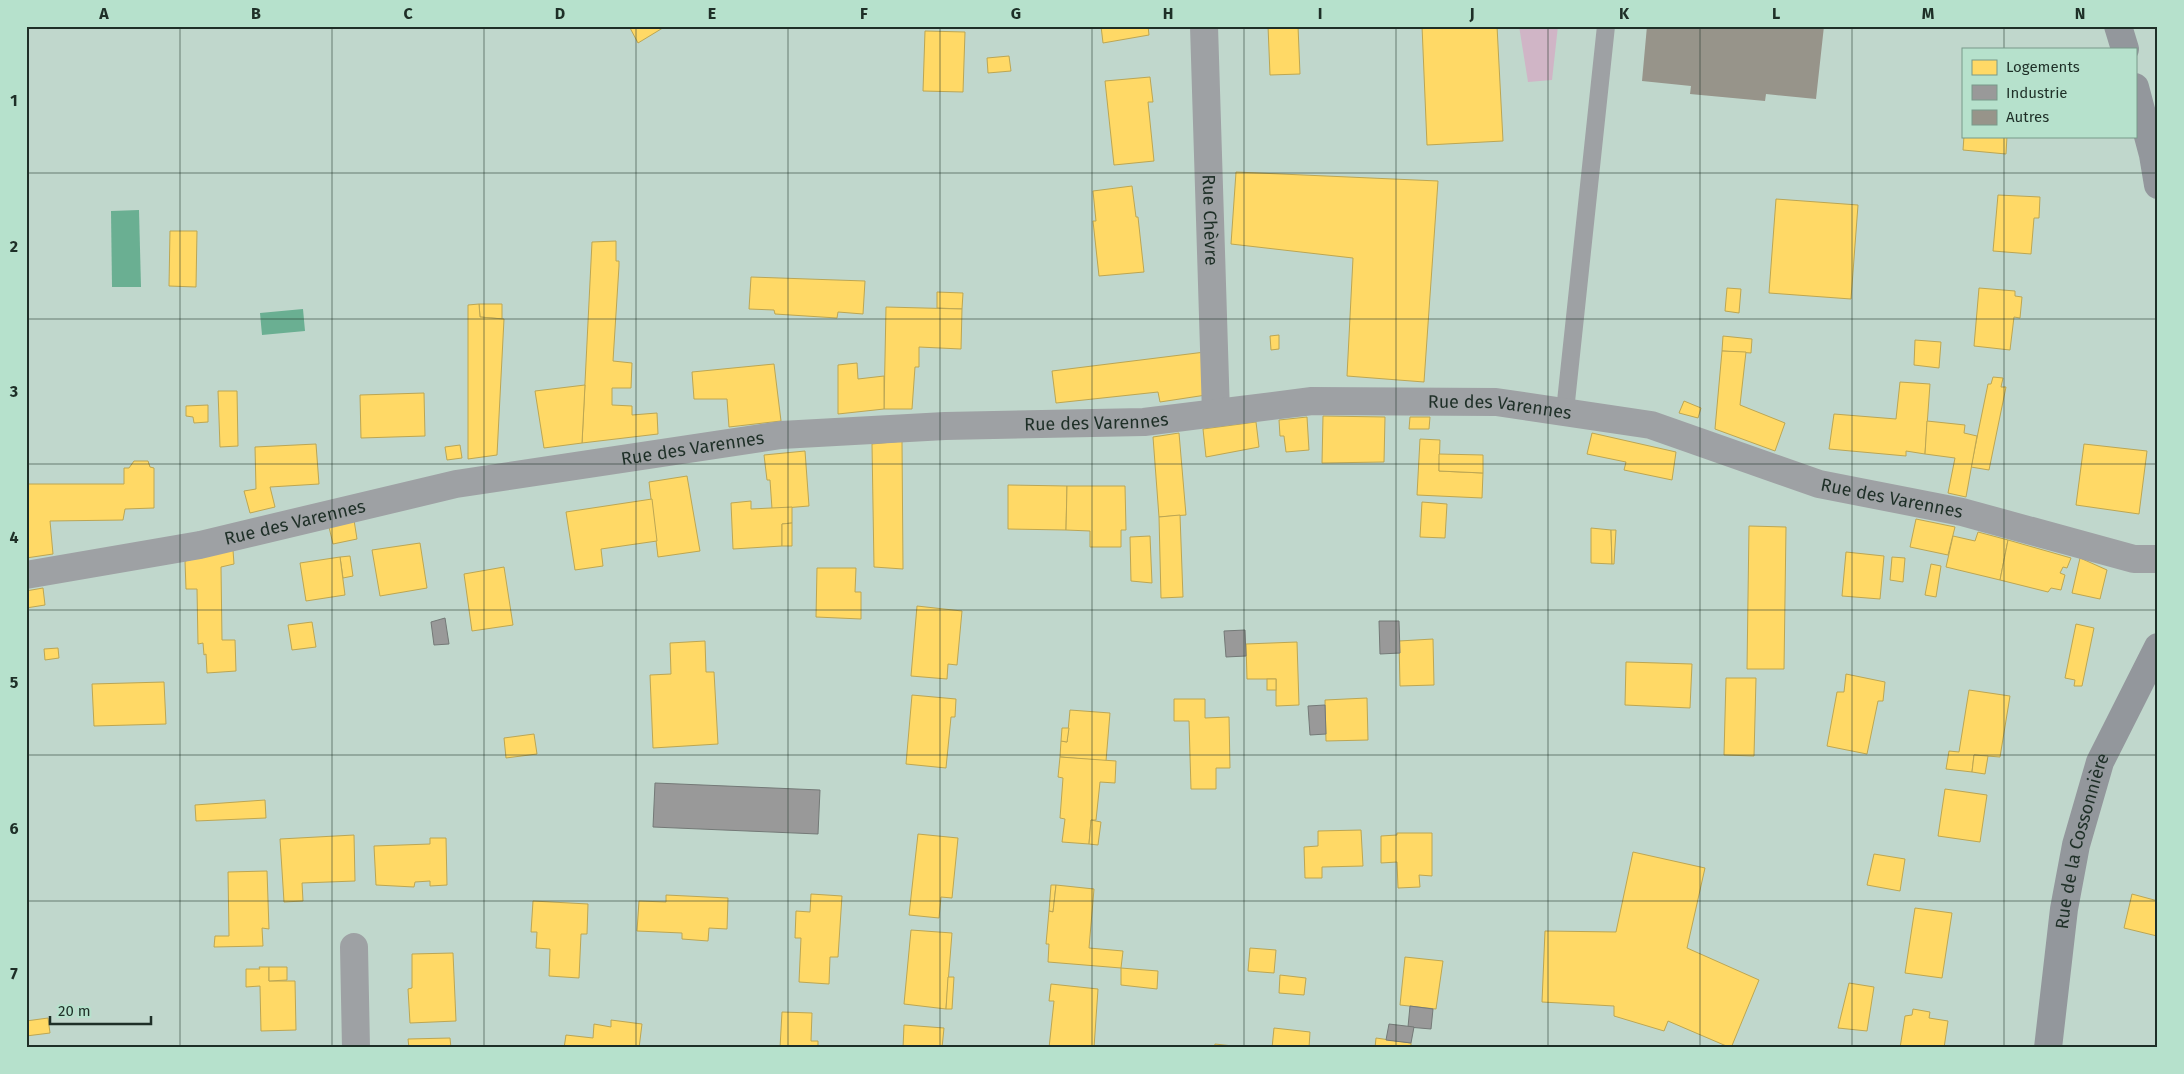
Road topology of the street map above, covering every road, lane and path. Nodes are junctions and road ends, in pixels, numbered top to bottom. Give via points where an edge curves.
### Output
1 (1204, 26) edge
2 (1606, 26) edge
3 (2118, 26) edge
4 (2125, 48) edge
5 (2136, 91) edge
6 (2157, 182) edge
7 (1565, 411) junction
8 (1216, 413) junction
9 (2158, 559) edge
10 (26, 575) edge
11 (2158, 647) edge
12 (354, 947) dead end
13 (356, 1048) edge
14 (2048, 1048) edge

1 - 8 street, Rue Chèvre
2 - 7 lane
3 - 4 street
5 - 6 street
7 - 8 street, Rue des Varennes via 1496,402 1312,401
7 - 9 street, Rue des Varennes via 1651,425 1819,484 1962,512 2134,559
8 - 10 street, Rue des Varennes via 1144,422 945,426 781,435 456,484 200,545
11 - 14 street, Rue de la Cossonnière via 2100,762 2076,845 2064,909
12 - 13 street

